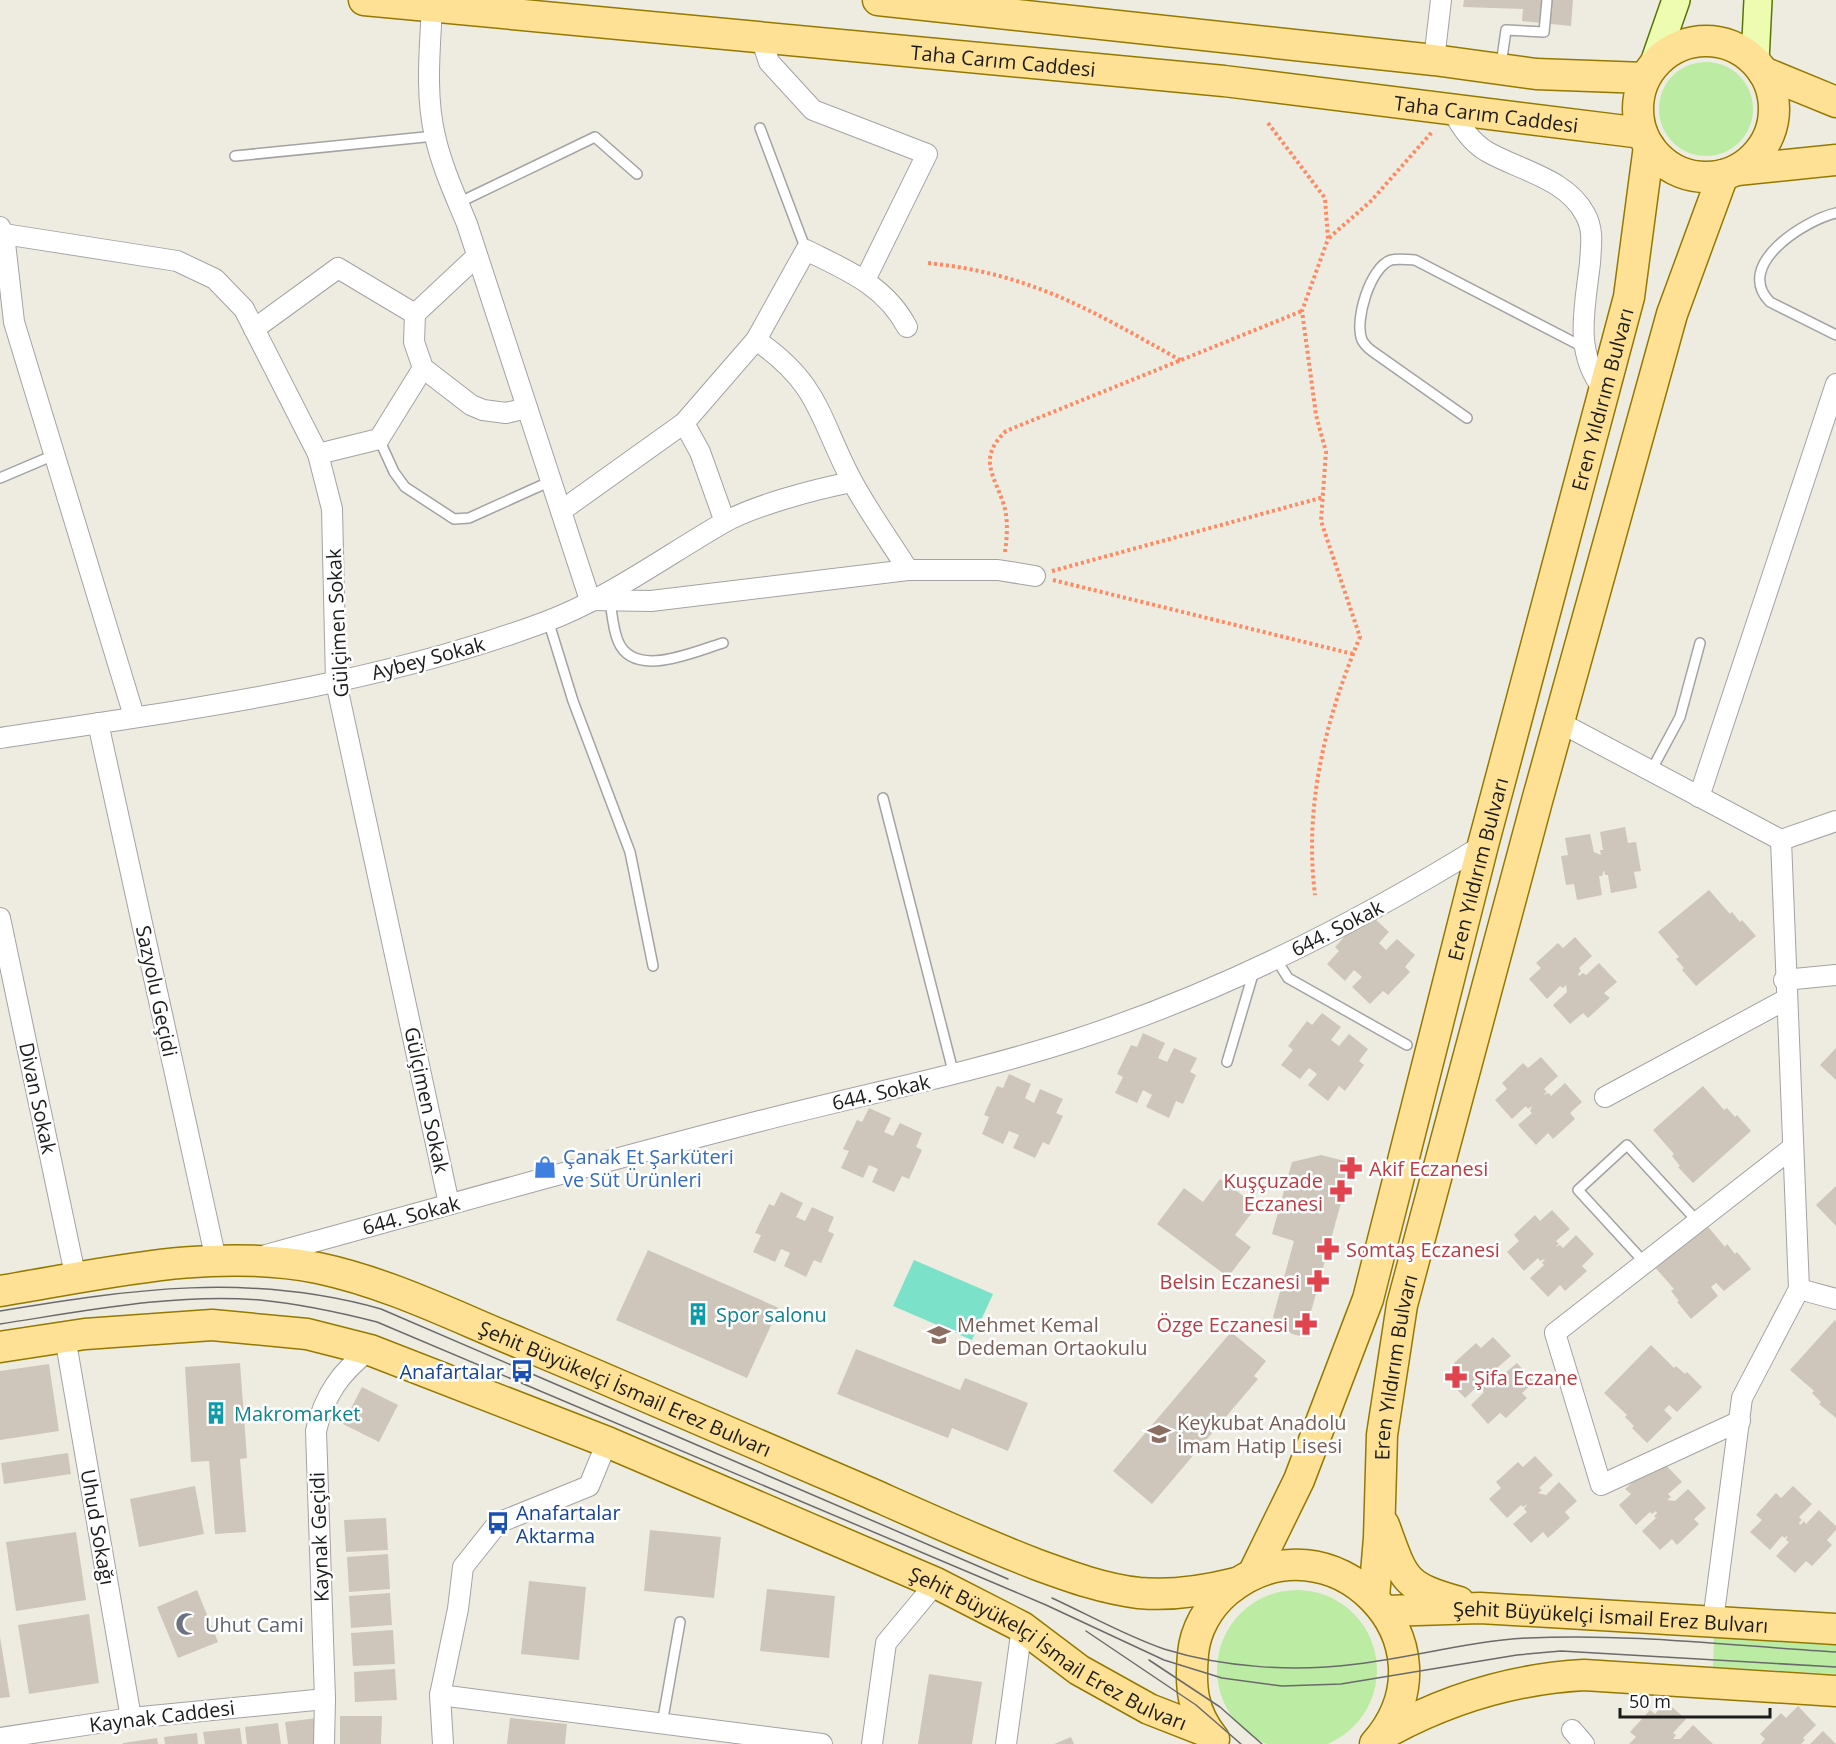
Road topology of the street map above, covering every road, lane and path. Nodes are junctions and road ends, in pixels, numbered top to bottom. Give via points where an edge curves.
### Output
1 (364, 0) edge
2 (878, 0) edge
3 (1441, 0) edge
4 (1547, 0) edge
5 (1676, 0) edge
6 (1758, 0) edge
7 (984, 5) edge
8 (432, 6) junction
9 (761, 38) junction
10 (1434, 60) junction
11 (1759, 67) junction
12 (1500, 70) junction
13 (1649, 72) junction
14 (1836, 102) edge
15 (1452, 109) junction
16 (1268, 123) dead end
17 (760, 128) dead end
18 (435, 136) junction
19 (1645, 139) junction
20 (235, 156) dead end
21 (1836, 160) edge
22 (1730, 172) junction
23 (637, 174) dead end
24 (458, 204) junction
25 (1836, 213) edge
26 (2, 230) edge
27 (1328, 239) junction
28 (806, 250) junction
29 (477, 255) junction
30 (927, 263) dead end
31 (865, 280) junction
32 (4, 287) edge
33 (1302, 310) junction
34 (415, 314) junction
35 (906, 327) dead end
36 (254, 329) junction
37 (1836, 335) edge
38 (756, 340) junction
39 (1583, 346) junction
40 (1182, 361) junction
41 (423, 368) junction
42 (1836, 384) edge
43 (1604, 390) junction
44 (527, 408) junction
45 (1467, 418) dead end
46 (684, 423) junction
47 (379, 439) junction
48 (318, 454) junction
49 (54, 455) junction
50 (0, 478) edge
51 (551, 481) junction
52 (852, 482) junction
53 (1324, 497) junction
54 (561, 511) junction
55 (725, 522) junction
56 (908, 570) junction
57 (998, 570) junction
58 (1035, 576) junction
59 (590, 600) junction
60 (610, 600) junction
61 (548, 620) junction
62 (723, 643) dead end
63 (1700, 643) dead end
64 (1353, 654) junction
65 (336, 682) junction
66 (134, 716) junction
67 (1559, 722) junction
68 (98, 723) junction
69 (0, 738) edge
70 (1651, 771) junction
71 (1699, 797) junction
72 (883, 798) dead end
73 (1836, 821) edge
74 (1781, 840) junction
75 (1482, 844) junction
76 (1315, 895) dead end
77 (0, 918) edge
78 (1276, 959) junction
79 (653, 966) dead end
80 (1255, 969) junction
81 (1836, 975) edge
82 (1784, 980) junction
83 (1785, 1000) junction
84 (1407, 1045) dead end
85 (1227, 1062) dead end
86 (954, 1075) junction
87 (1605, 1097) dead end
88 (1792, 1148) junction
89 (449, 1204) junction
90 (1698, 1222) junction
91 (216, 1260) junction
92 (249, 1260) junction
93 (1645, 1263) junction
94 (76, 1279) junction
95 (1799, 1289) junction
96 (0, 1291) edge
97 (1836, 1299) edge
98 (65, 1337) junction
99 (0, 1347) edge
100 (370, 1350) junction
101 (1740, 1421) junction
102 (607, 1442) junction
103 (1379, 1512) junction
104 (1245, 1579) junction
105 (936, 1583) junction
106 (1380, 1604) junction
107 (1480, 1608) junction
108 (680, 1622) dead end
109 (1713, 1622) junction
110 (1022, 1627) junction
111 (1836, 1629) edge
112 (1836, 1691) edge
113 (440, 1695) junction
114 (325, 1699) junction
115 (131, 1718) junction
116 (662, 1724) junction
117 (0, 1738) edge
118 (1213, 1738) edge
119 (1379, 1739) edge
120 (773, 1741) edge
121 (324, 1744) edge
122 (443, 1744) edge
123 (822, 1744) edge
124 (872, 1744) edge
125 (1006, 1744) edge

1 - 8 main road, Taha Carım Caddesi
2 - 7 main road
3 - 10 street
4 - 12 lane via 1544,32 1506,30
5 - 13 street
6 - 11 street
7 - 10 main road
8 - 9 main road, Taha Carım Caddesi
8 - 18 street via 429,76
9 - 15 main road, Taha Carım Caddesi via 1224,81
9 - 31 street via 769,62 813,110 927,154
10 - 12 main road
11 - 13 main road via 1731,46 1703,41 1676,48
11 - 14 main road
11 - 22 main road via 1773,99 1772,127 1759,152
12 - 13 main road via 1536,74
13 - 19 main road via 1638,105
15 - 19 main road, Taha Carım Caddesi
15 - 27 path via 1371,201
15 - 39 street via 1476,144 1543,178 1569,195 1584,212 1592,236
16 - 27 path via 1325,198
17 - 28 lane
18 - 20 lane
18 - 24 street
19 - 22 main road via 1668,166 1681,172 1709,177
19 - 43 main road, Eren Yıldırım Bulvarı via 1629,297
21 - 22 main road
22 - 67 main road, Eren Yıldırım Bulvarı via 1672,314
23 - 24 lane via 595,137
24 - 29 street
25 - 37 lane via 1795,230 1772,253 1760,279 1763,294 1770,302
26 - 32 street
26 - 36 street, Gülçimen Sokak via 190,265 226,288 244,309
27 - 33 path
28 - 31 street
28 - 38 street
29 - 34 street
29 - 44 street
30 - 40 path via 990,272 1053,292
31 - 35 street via 892,304
32 - 49 street
33 - 40 path
33 - 53 path via 1316,415 1326,453
34 - 36 street via 338,268
34 - 41 street via 414,342
36 - 48 street, Gülçimen Sokak
38 - 46 street
38 - 52 street via 791,367 814,398
39 - 43 street via 1590,370
39 - 45 lane via 1415,260 1390,261 1381,267 1365,299 1363,342
40 - 57 path via 1015,426 999,438 989,464 1007,526 1004,556
41 - 44 street via 483,410 506,413
41 - 47 street
42 - 71 street
43 - 75 main road, Eren Yıldırım Bulvarı
44 - 51 street
46 - 54 street
46 - 55 street via 700,452
47 - 48 street
47 - 51 lane via 405,487 454,519 469,518
48 - 65 street, Gülçimen Sokak via 332,509
49 - 50 lane
49 - 66 street
51 - 54 street
52 - 55 street, Aybey Sokak via 796,496
52 - 56 street
53 - 58 path
53 - 64 path via 1322,521 1360,637
54 - 59 street
55 - 59 street, Aybey Sokak
56 - 57 street
56 - 60 street via 651,601
57 - 58 street
58 - 64 path
59 - 60 street
59 - 61 street, Aybey Sokak
60 - 62 lane via 618,641 627,654 640,661 654,662
61 - 65 street, Aybey Sokak via 449,655
61 - 79 lane via 573,701 630,852
63 - 70 lane via 1680,717
64 - 76 path via 1333,707 1319,770 1312,827
65 - 66 street, Aybey Sokak
65 - 89 street, Gülçimen Sokak
66 - 68 street, Aybey Sokak
67 - 70 street
67 - 103 main road, Eren Yıldırım Bulvarı via 1402,1305 1382,1436
68 - 69 street, Aybey Sokak
68 - 91 street, Sazyolu Geçidi
70 - 71 street
71 - 74 street
72 - 86 lane
73 - 74 street
74 - 82 street
75 - 78 street, 644. Sokak via 1371,911
75 - 104 main road, Eren Yıldırım Bulvarı via 1368,1299 1307,1461
77 - 94 street, Divan Sokak
78 - 80 street, 644. Sokak
78 - 84 lane via 1288,978
80 - 85 lane
80 - 86 street, 644. Sokak via 1136,1018
81 - 82 street
82 - 83 street
83 - 87 street
83 - 88 street
86 - 89 street, 644. Sokak via 761,1121
88 - 90 street
88 - 95 street
89 - 92 street, 644. Sokak
90 - 93 street
90 - 93 lane via 1627,1145 1578,1190
91 - 92 main road, Şehit Büyükelçi İsmail Erez Bulvarı
91 - 94 main road, Şehit Büyükelçi İsmail Erez Bulvarı via 155,1265
92 - 104 main road, Şehit Büyükelçi İsmail Erez Bulvarı via 315,1268 396,1292 1007,1552 1084,1581 1115,1590 1164,1594 1189,1593
93 - 101 street via 1555,1333 1601,1485
94 - 96 main road, Şehit Büyükelçi İsmail Erez Bulvarı
95 - 97 street
95 - 101 street via 1742,1398
98 - 99 main road, Şehit Büyükelçi İsmail Erez Bulvarı
98 - 100 main road, Şehit Büyükelçi İsmail Erez Bulvarı via 168,1326 244,1325 308,1334
98 - 115 street, Uhud Sokağı
100 - 102 main road, Şehit Büyükelçi İsmail Erez Bulvarı
100 - 114 street, Kaynak Geçidi via 334,1384 316,1431
101 - 109 street
102 - 105 main road, Şehit Büyükelçi İsmail Erez Bulvarı
102 - 113 street via 589,1486 498,1523 463,1567
103 - 106 main road, Eren Yıldırım Bulvarı
103 - 107 main road via 1400,1569 1410,1583 1426,1593
104 - 106 main road, Şehit Büyükelçi İsmail Erez Bulvarı via 1289,1565 1308,1565 1343,1575
104 - 118 main road via 1210,1609 1194,1643 1190,1687
105 - 110 main road, Şehit Büyükelçi İsmail Erez Bulvarı
105 - 124 street via 886,1643
106 - 107 main road, Şehit Büyükelçi İsmail Erez Bulvarı
106 - 119 main road via 1401,1645 1404,1664 1400,1701
107 - 109 main road, Şehit Büyükelçi İsmail Erez Bulvarı
108 - 116 lane
109 - 111 main road, Şehit Büyükelçi İsmail Erez Bulvarı
110 - 118 main road, Şehit Büyükelçi İsmail Erez Bulvarı via 1080,1670 1149,1709
110 - 125 street
112 - 119 main road via 1584,1675 1558,1677 1474,1694 1422,1713
113 - 116 street
113 - 122 street
114 - 115 street, Kaynak Caddesi
114 - 121 street, Kaynak Geçidi
115 - 117 street, Kaynak Caddesi
116 - 120 street
120 - 123 street

